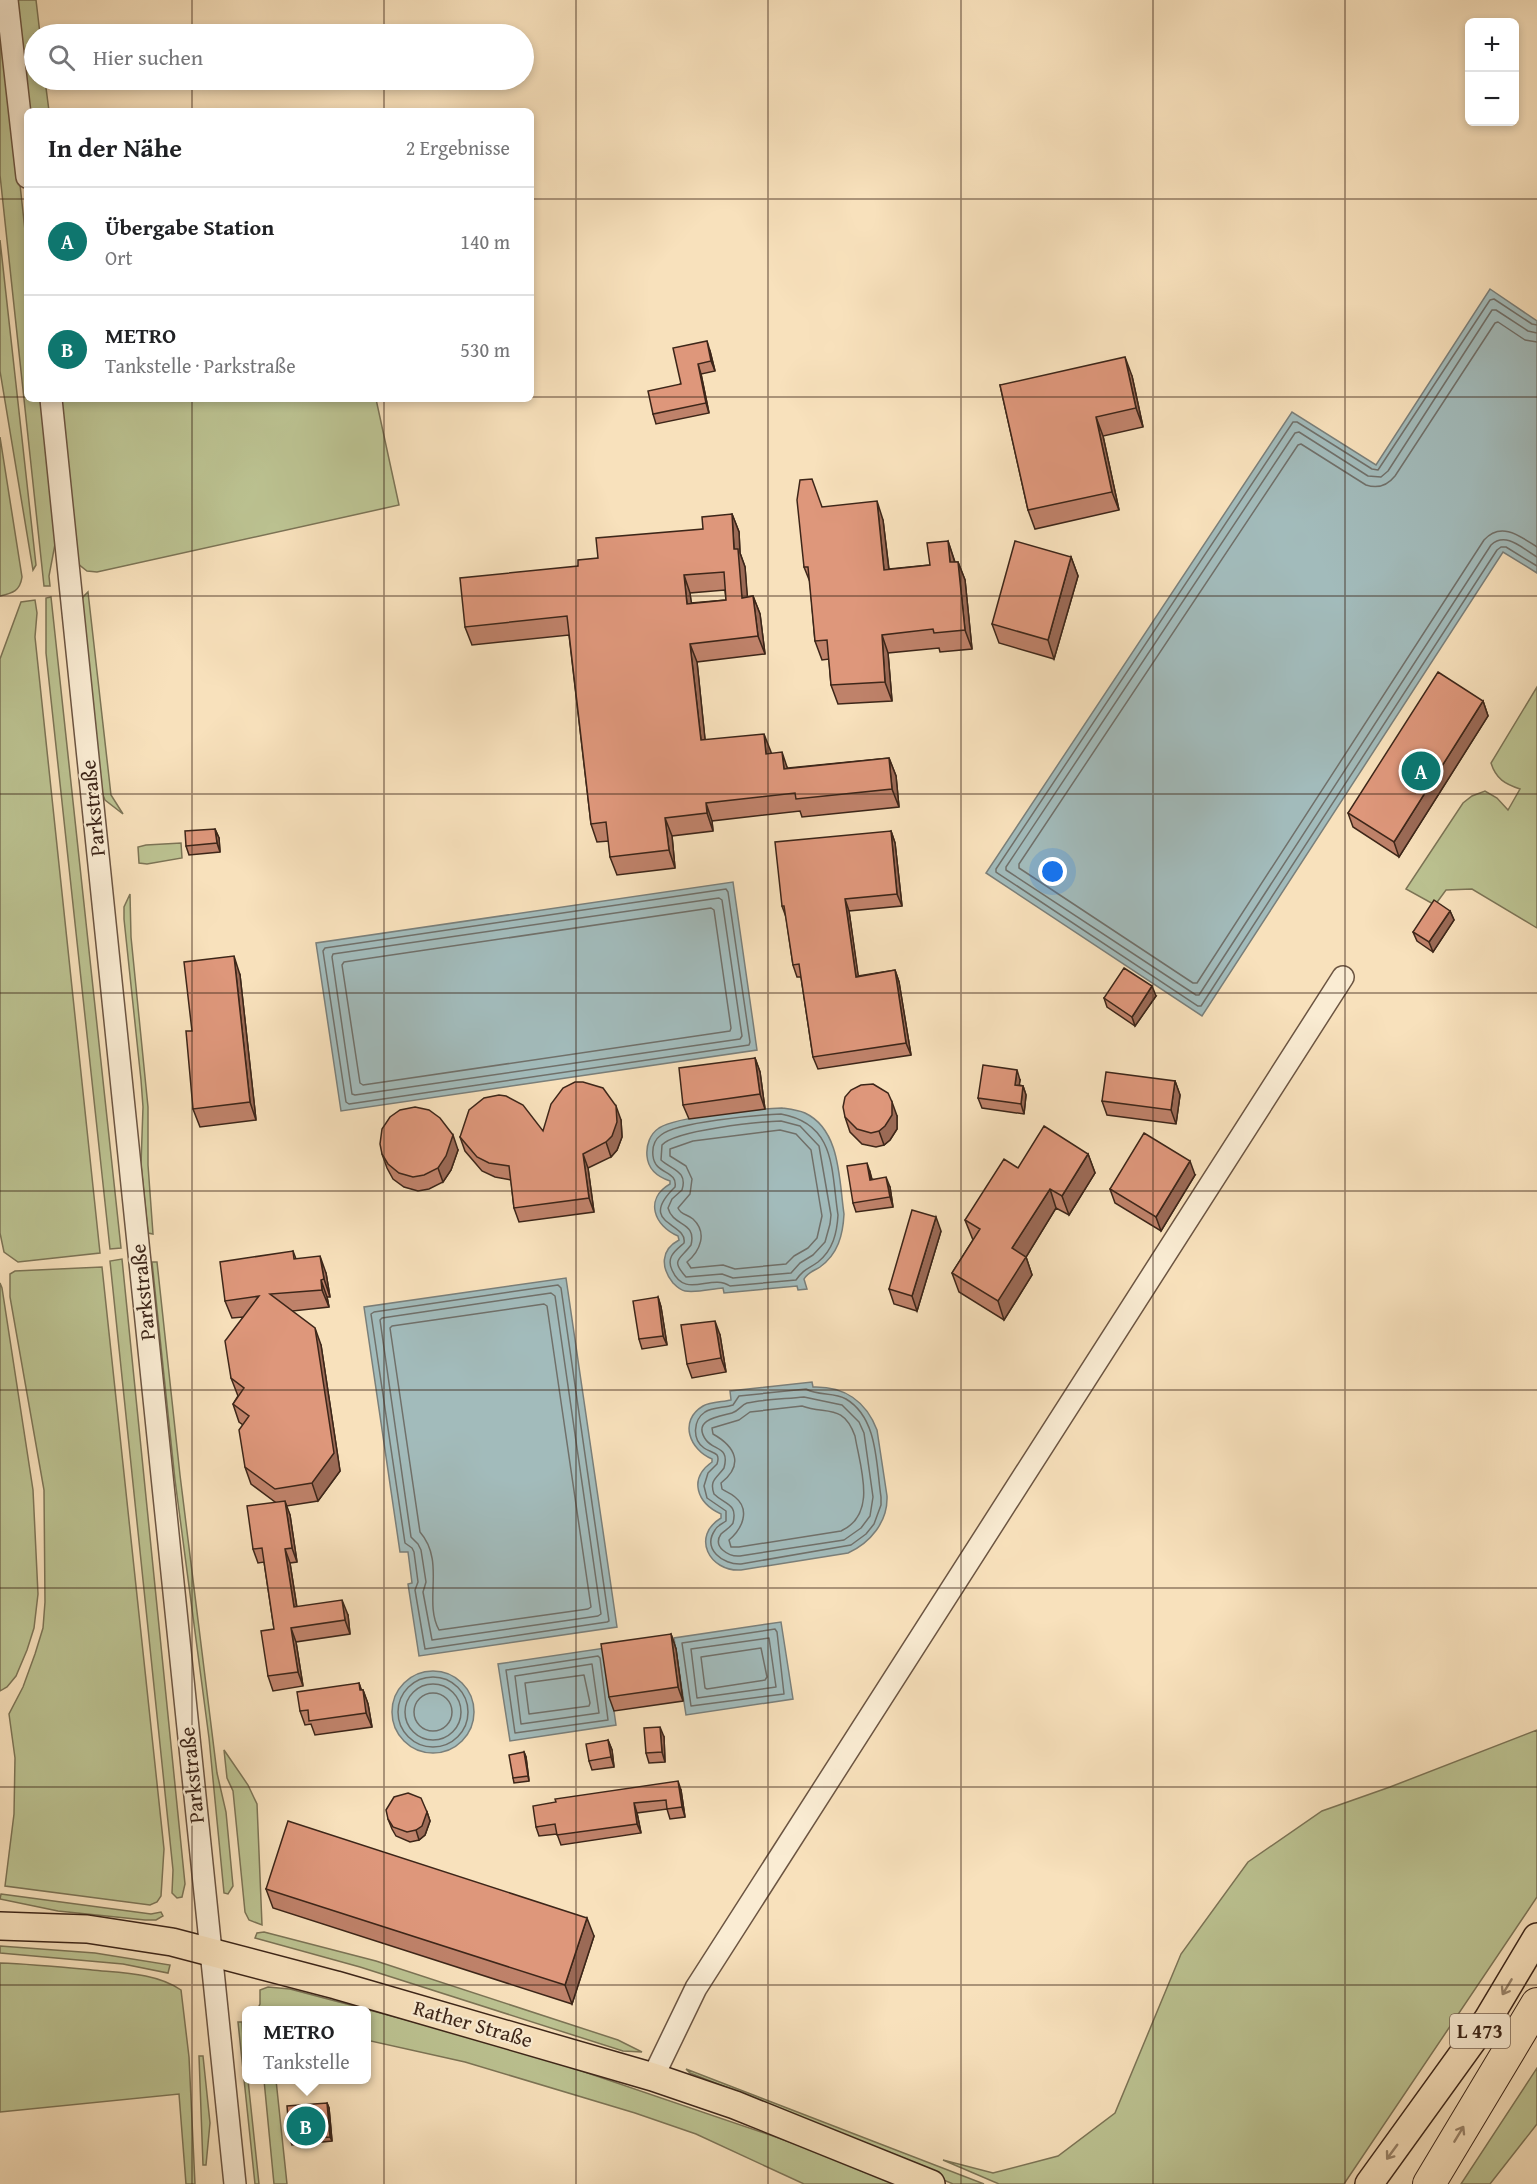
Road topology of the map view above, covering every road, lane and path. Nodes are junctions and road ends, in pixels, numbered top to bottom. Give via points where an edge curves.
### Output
1 (7, 0) edge
2 (24, 150) edge
3 (51, 402) edge
4 (1343, 977) dead end
5 (0, 1926) edge
6 (1537, 1936) edge
7 (210, 1951) junction
8 (1537, 2004) edge
9 (653, 2077) junction
10 (235, 2184) edge
11 (931, 2184) edge
12 (1370, 2184) edge
13 (1429, 2184) edge

1 - 2 street
3 - 7 street, Parkstraße
4 - 9 street via 696,1988
5 - 7 main road, Rather Straße via 87,1929
6 -> 12 main road, L 473 via 1488,2019
7 - 9 main road, Rather Straße
7 - 10 street, Parkstraße
13 -> 8 highway, L 473
9 - 11 main road, Rather Straße via 735,2104

